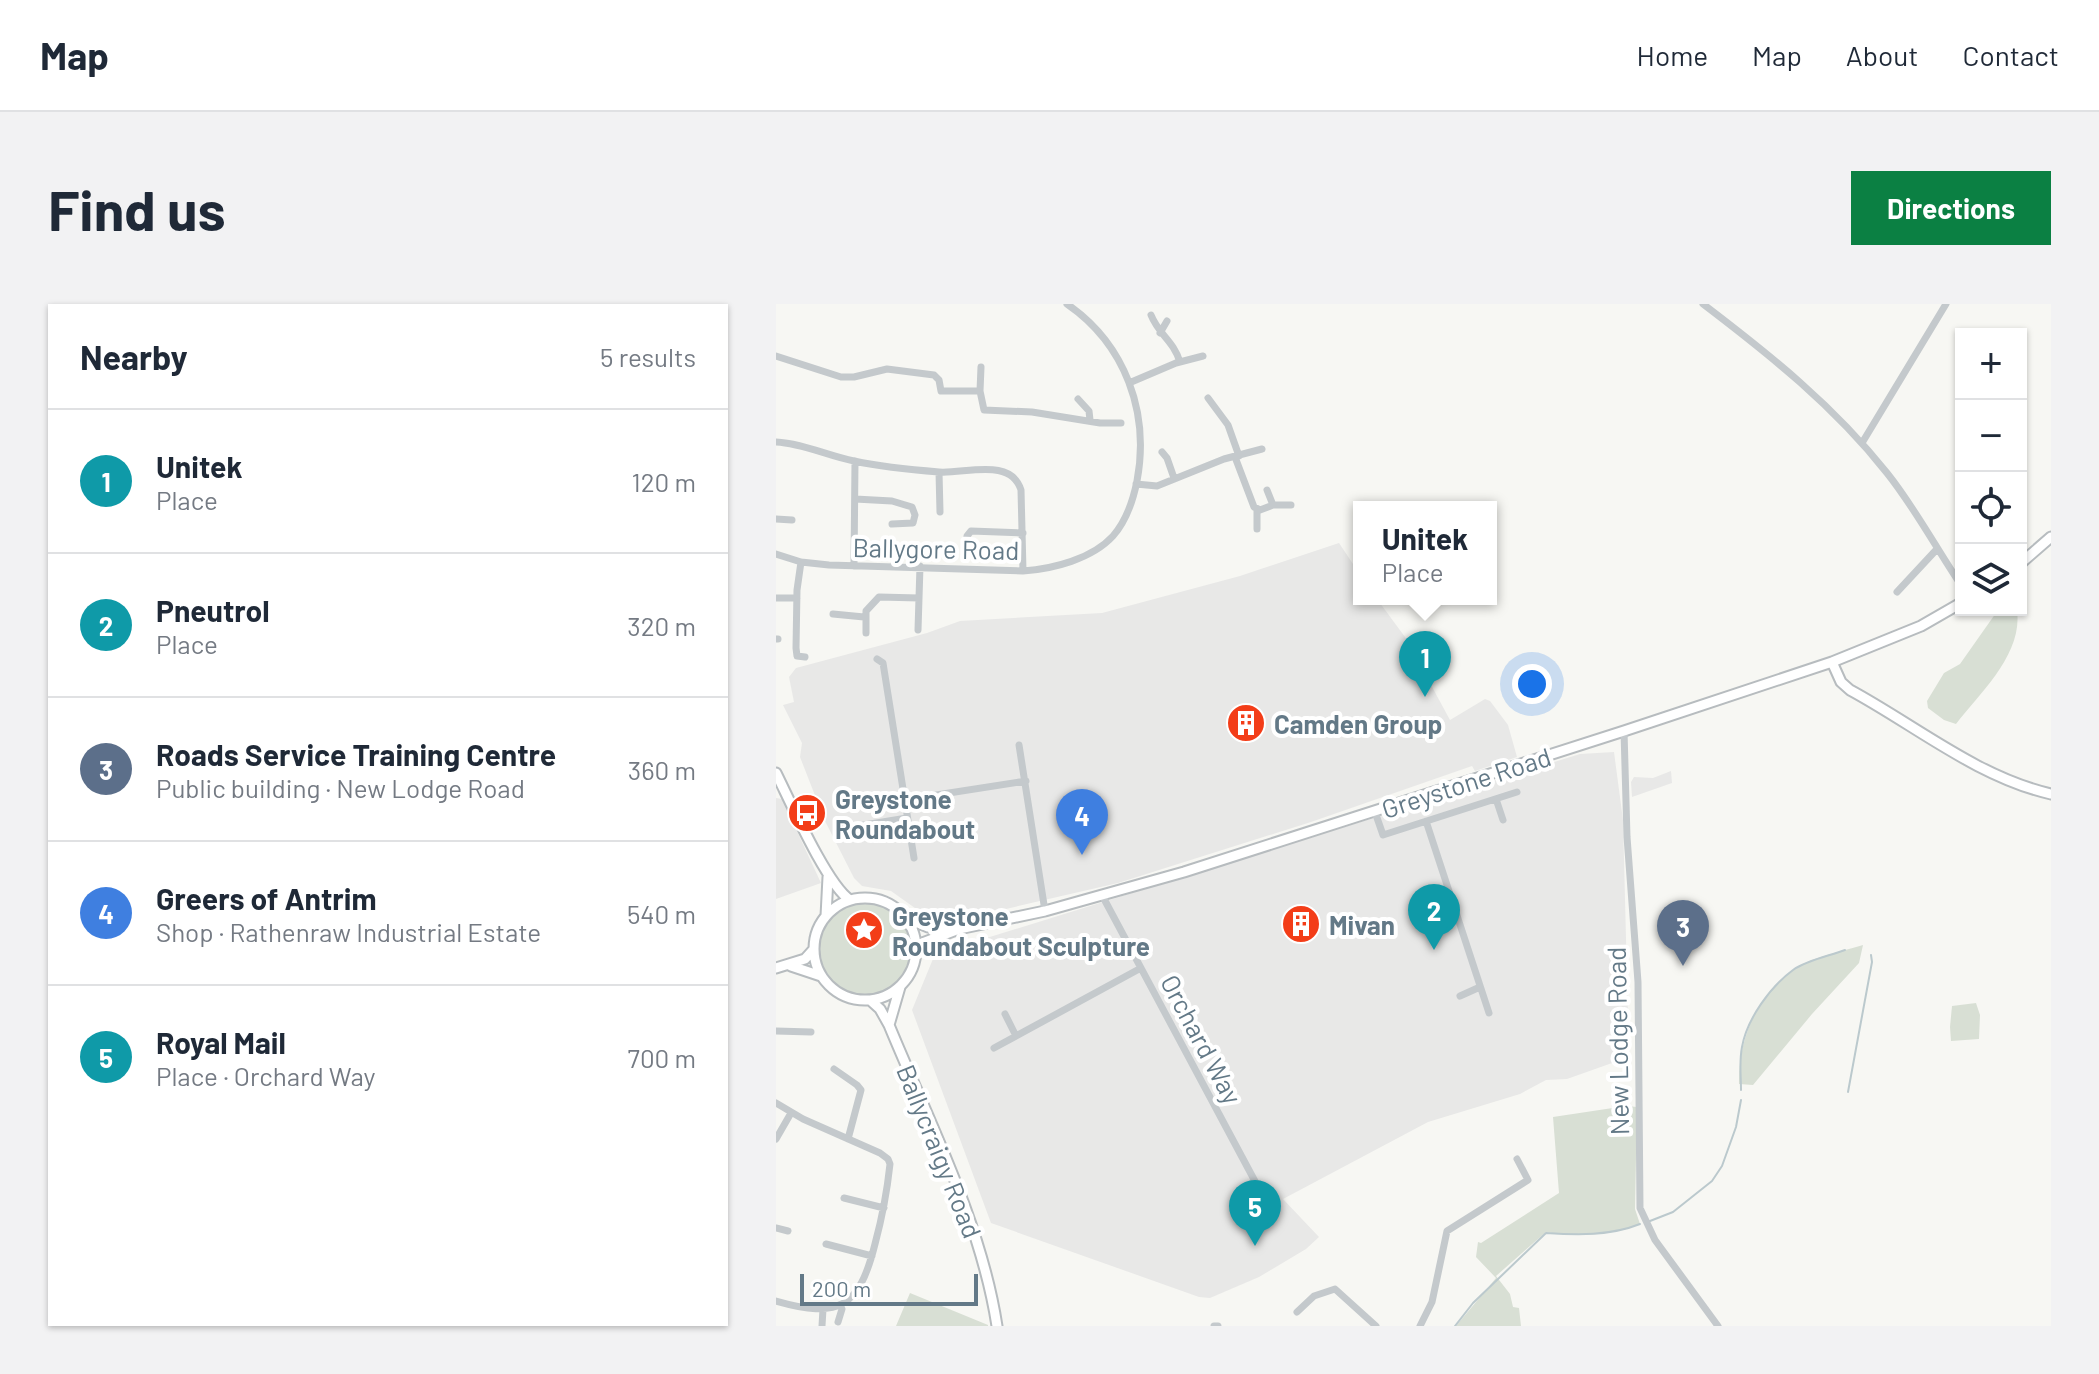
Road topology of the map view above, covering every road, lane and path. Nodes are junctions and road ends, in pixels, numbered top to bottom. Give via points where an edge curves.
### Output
1 (1067, 304) edge
2 (1703, 304) edge
3 (1946, 304) edge
4 (1151, 315) dead end
5 (1167, 321) dead end
6 (1160, 333) junction
7 (776, 356) edge
8 (1203, 356) dead end
9 (1180, 362) junction
10 (981, 367) dead end
11 (1129, 383) junction
12 (980, 391) junction
13 (1078, 399) dead end
14 (1207, 402) dead end
15 (1090, 420) junction
16 (1121, 423) dead end
17 (776, 442) edge
18 (1862, 443) junction
19 (1262, 449) dead end
20 (1162, 452) dead end
21 (1237, 456) junction
22 (855, 461) junction
23 (939, 472) junction
24 (1174, 478) junction
25 (1136, 484) junction
26 (1267, 490) dead end
27 (855, 499) junction
28 (1273, 505) junction
29 (1291, 505) dead end
30 (1257, 509) junction
31 (940, 512) dead end
32 (776, 519) edge
33 (984, 519) dead end
34 (792, 520) dead end
35 (892, 524) dead end
36 (1257, 529) dead end
37 (984, 531) junction
38 (1023, 533) junction
39 (2051, 537) edge
40 (1937, 549) junction
41 (776, 554) edge
42 (967, 554) dead end
43 (2027, 558) edge
44 (801, 562) junction
45 (854, 566) junction
46 (920, 566) junction
47 (1023, 571) junction
48 (1955, 576) edge
49 (1897, 592) dead end
50 (776, 598) edge
51 (797, 598) junction
52 (919, 598) junction
53 (1955, 606) edge
54 (864, 617) junction
55 (836, 618) dead end
56 (921, 627) dead end
57 (866, 633) dead end
58 (805, 657) dead end
59 (877, 659) dead end
60 (1832, 662) junction
61 (1624, 731) junction
62 (1019, 745) dead end
63 (776, 773) edge
64 (1026, 781) junction
65 (1517, 792) dead end
66 (2051, 794) edge
67 (1496, 799) junction
68 (904, 800) junction
69 (1375, 812) junction
70 (907, 818) junction
71 (1503, 820) dead end
72 (1426, 821) junction
73 (858, 826) dead end
74 (914, 858) dead end
75 (828, 873) junction
76 (1103, 897) junction
77 (850, 900) junction
78 (1045, 911) junction
79 (826, 916) junction
80 (906, 917) junction
81 (959, 929) junction
82 (917, 945) junction
83 (814, 949) junction
84 (788, 965) junction
85 (776, 968) edge
86 (1141, 968) junction
87 (821, 976) junction
88 (900, 987) junction
89 (1480, 987) junction
90 (1460, 996) dead end
91 (870, 1000) junction
92 (1489, 1013) dead end
93 (1005, 1014) dead end
94 (889, 1025) junction
95 (776, 1031) edge
96 (811, 1032) dead end
97 (1016, 1036) junction
98 (994, 1048) dead end
99 (834, 1069) dead end
100 (776, 1103) edge
101 (791, 1113) junction
102 (776, 1139) edge
103 (848, 1139) junction
104 (1517, 1159) dead end
105 (844, 1198) dead end
106 (1265, 1200) dead end
107 (884, 1208) junction
108 (776, 1228) edge
109 (788, 1231) dead end
110 (826, 1244) dead end
111 (872, 1256) junction
112 (776, 1303) edge
113 (839, 1305) junction
114 (823, 1309) junction
115 (1297, 1312) dead end
116 (838, 1322) dead end
117 (822, 1326) edge
118 (997, 1326) edge
119 (1376, 1326) edge
120 (1420, 1326) edge
121 (1718, 1326) edge

1 - 11 street, Ballygore Road via 1103,335
2 - 18 street via 1792,373
3 - 18 street
4 - 6 street
5 - 6 street
6 - 9 street via 1171,341
7 - 12 street via 841,377 898,369 937,377 941,391
8 - 9 street
9 - 11 street
10 - 12 street
11 - 25 street, Ballygore Road via 1142,433
12 - 15 street via 984,410
13 - 15 street
14 - 21 street via 1229,428
15 - 16 street
17 - 22 street
18 - 40 street
19 - 21 street
20 - 24 street
21 - 24 street
21 - 30 street
22 - 23 street
22 - 27 street
23 - 31 street
23 - 38 street via 997,470 1014,477 1021,490
24 - 25 street via 1155,486
25 - 47 street, Ballygore Road via 1128,513 1104,544 1064,563
26 - 28 street
27 - 35 street via 912,507 913,523
27 - 45 street
28 - 29 street
28 - 30 street
30 - 36 street
32 - 34 street
33 - 37 street
37 - 38 street
37 - 42 street via 969,533
38 - 47 street
39 - 43 main road
40 - 48 street
40 - 49 street
41 - 44 street, Ballygore Road
44 - 45 street, Ballygore Road
44 - 51 street
45 - 46 street, Ballygore Road
46 - 47 street, Ballygore Road
46 - 52 street
50 - 51 street
51 - 58 street via 797,656
52 - 54 street via 879,597
52 - 56 street
53 - 60 main road, Greystone Road
54 - 55 street
54 - 57 street
59 - 68 street via 883,663
60 - 61 main road, Greystone Road
60 - 66 main road via 1850,690 1983,769
61 - 69 main road, Greystone Road
61 - 121 street, New Lodge Road via 1638,982 1640,1208 1655,1240
62 - 64 street
63 - 75 main road
64 - 68 street
64 - 78 street
65 - 67 street
67 - 71 street
67 - 72 street
68 - 70 street
69 - 72 street via 1383,835
69 - 76 main road, Greystone Road
70 - 73 street
70 - 74 street
72 - 89 street
75 - 77 main road
75 - 79 main road
76 - 78 main road, Greystone Road
76 - 86 street, Orchard Way
77 - 79 main road
77 - 80 main road via 886,902
78 - 81 main road, Greystone Road
79 - 83 main road
80 - 81 main road, Greystone Road via 928,927
80 - 82 main road
81 - 82 main road, Greystone Road
82 - 88 main road via 914,966
83 - 84 main road
83 - 87 main road
84 - 85 main road
84 - 87 main road
86 - 97 street
86 - 106 street, Orchard Way
87 - 91 main road via 846,997
88 - 91 main road
88 - 94 main road
89 - 90 street
89 - 92 street
91 - 94 main road, Ballycraigy Road
93 - 97 street
94 - 118 main road, Ballycraigy Road via 979,1245
95 - 96 street
97 - 98 street
99 - 103 street via 861,1090
100 - 101 street
101 - 102 street
101 - 103 street
103 - 107 street via 889,1160
104 - 120 street via 1528,1180 1447,1231 1432,1302
105 - 107 street
107 - 111 street
108 - 109 street
110 - 111 street
111 - 113 street via 863,1284
112 - 114 street
113 - 114 street
113 - 116 street
114 - 117 street
115 - 119 street via 1314,1296 1335,1289

